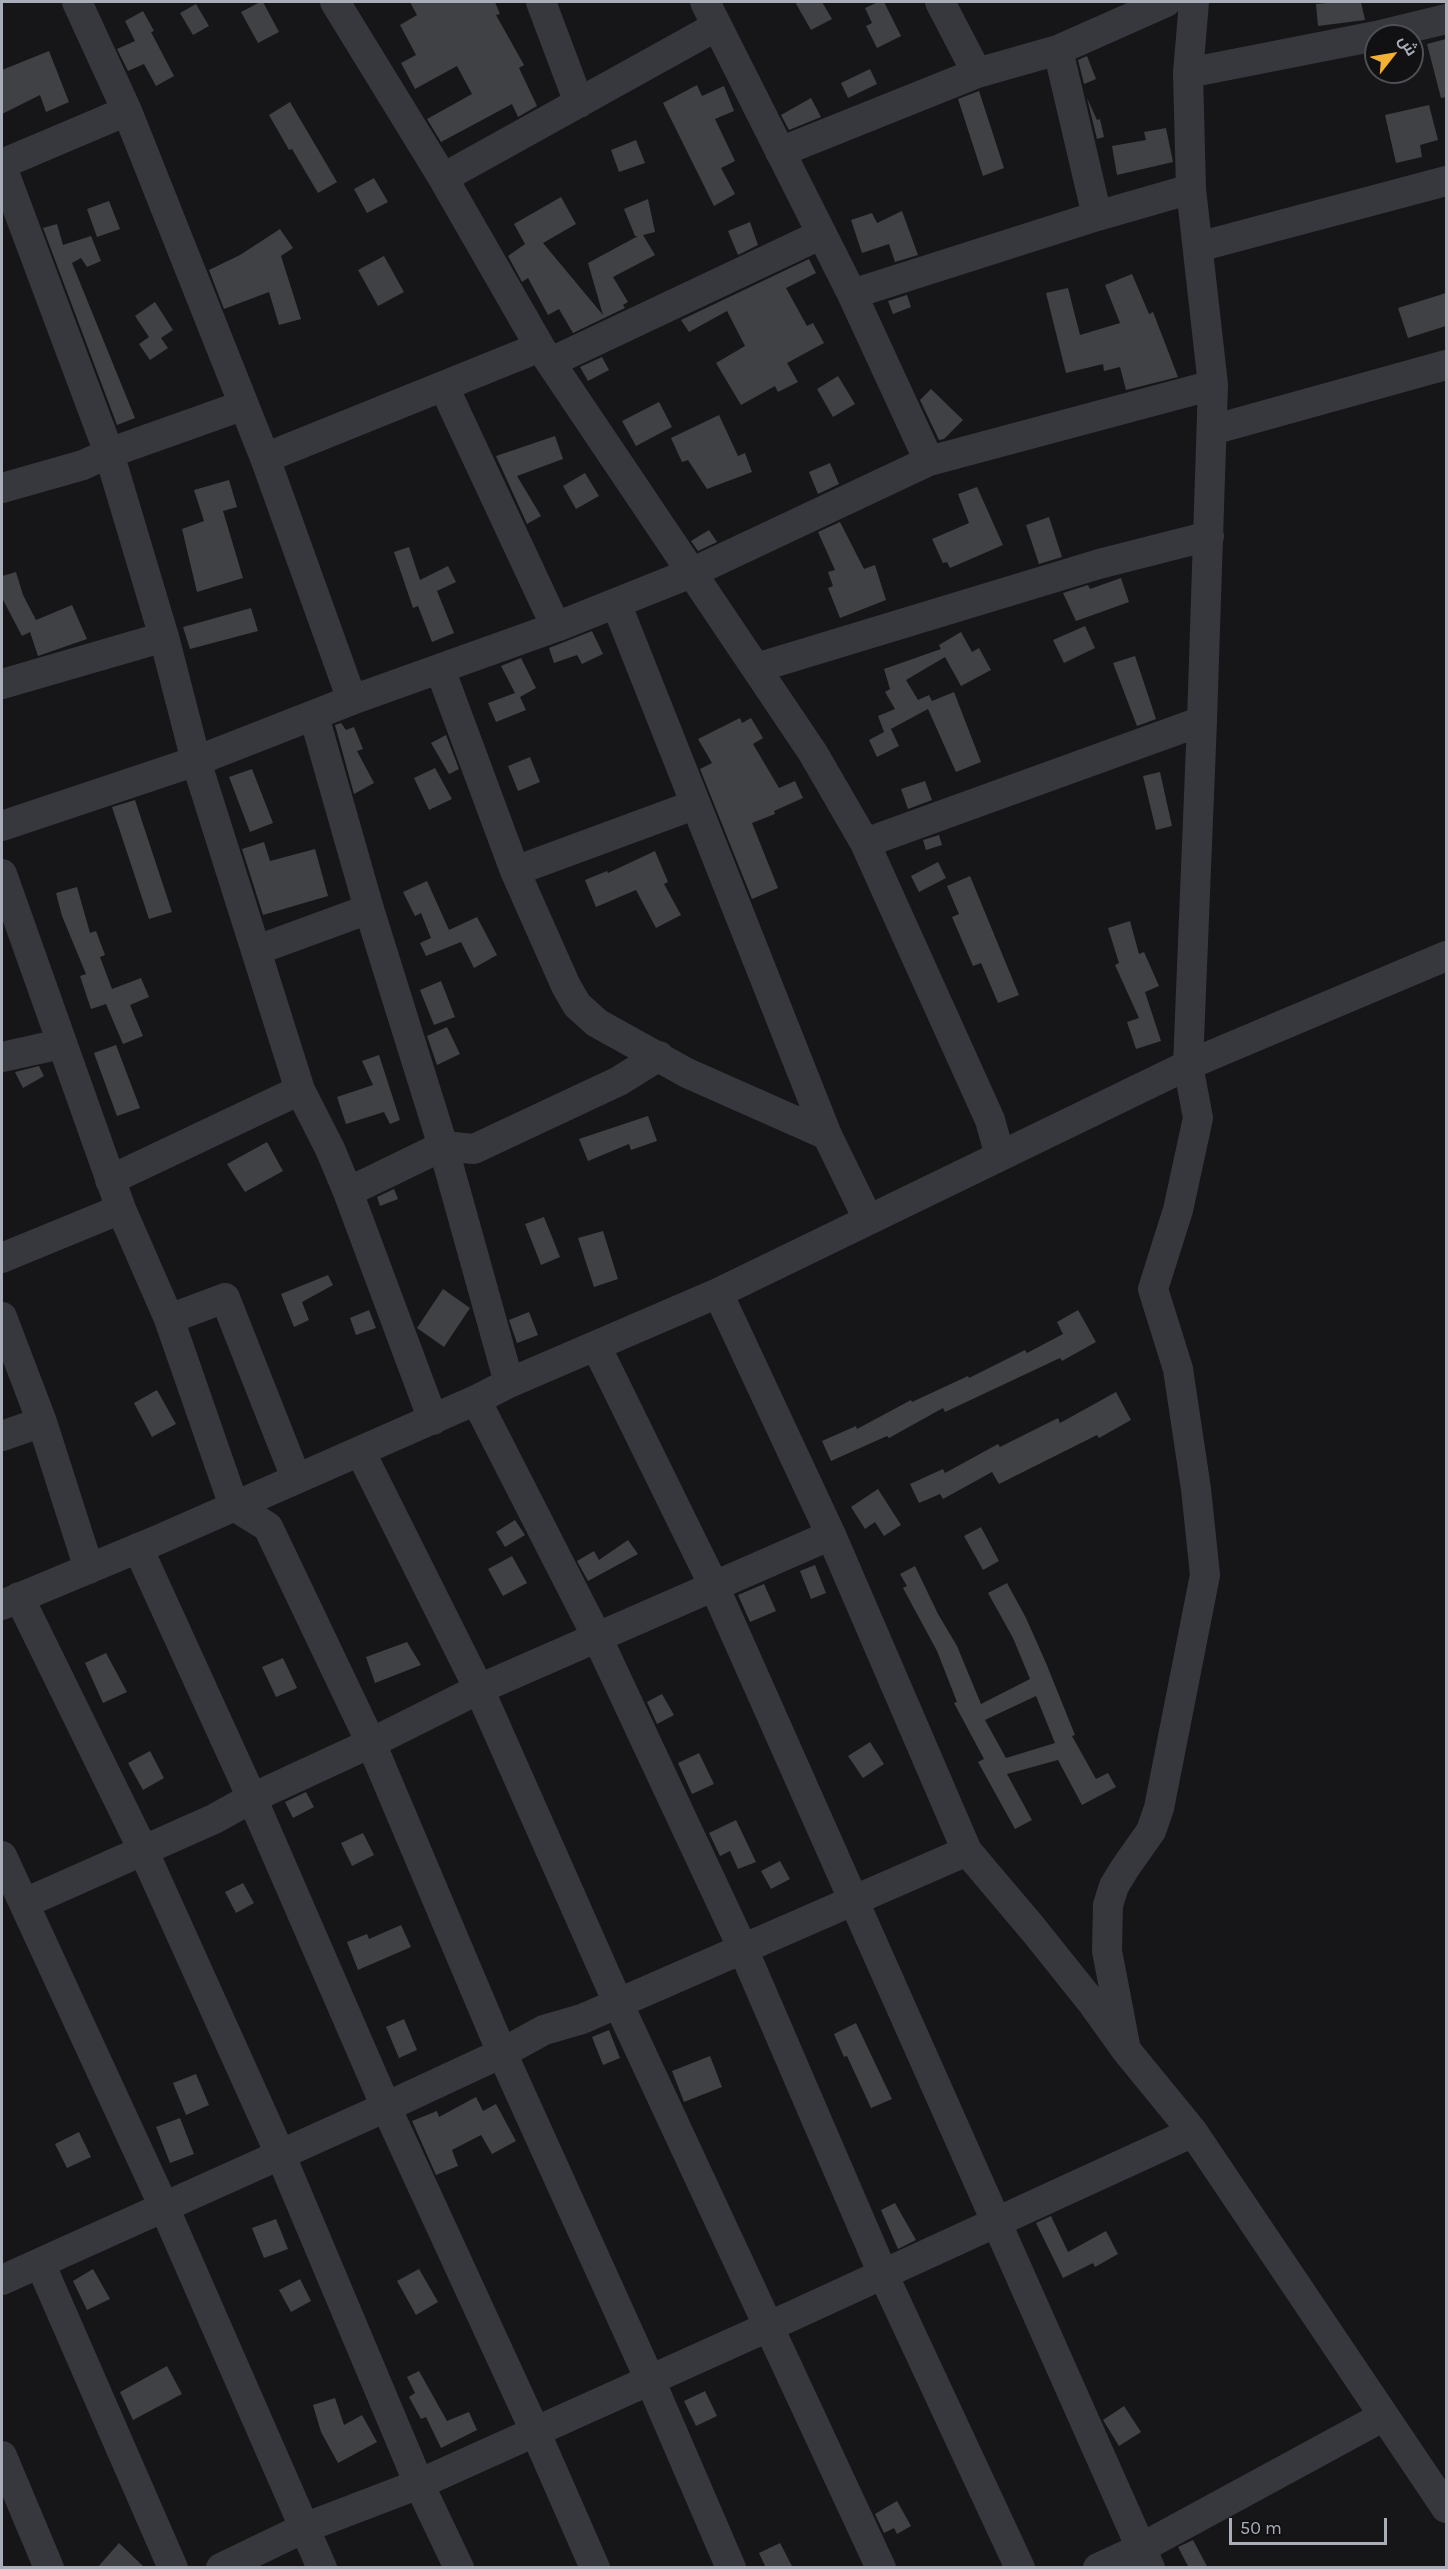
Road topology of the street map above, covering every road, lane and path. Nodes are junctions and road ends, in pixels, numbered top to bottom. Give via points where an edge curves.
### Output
1 (77, 2) edge
2 (335, 2) edge
3 (542, 2) edge
4 (940, 2) edge
5 (1166, 2) edge
6 (1194, 2) edge
7 (711, 14) edge
8 (1446, 20) edge
9 (1424, 25) edge
10 (1364, 38) edge
11 (1058, 50) junction
12 (977, 73) junction
13 (1188, 73) junction
14 (579, 103) junction
15 (127, 111) junction
16 (780, 152) junction
17 (3, 177) edge
18 (443, 178) junction
19 (1446, 181) edge
20 (1191, 189) junction
21 (1097, 216) junction
22 (822, 234) junction
23 (1198, 247) junction
24 (852, 294) junction
25 (546, 354) junction
26 (1446, 365) edge
27 (1213, 385) junction
28 (444, 387) junction
29 (243, 405) junction
30 (1212, 430) junction
31 (109, 453) junction
32 (265, 458) junction
33 (929, 461) junction
34 (2, 488) edge
35 (1209, 536) junction
36 (691, 573) junction
37 (616, 603) junction
38 (556, 627) junction
39 (164, 636) junction
40 (756, 668) junction
41 (440, 669) junction
42 (2, 684) edge
43 (352, 700) junction
44 (314, 716) junction
45 (1203, 721) junction
46 (196, 761) junction
47 (694, 805) junction
48 (2, 825) edge
49 (865, 843) junction
50 (515, 871) junction
51 (2, 874) edge
52 (369, 909) junction
53 (257, 950) junction
54 (1446, 956) edge
55 (61, 1044) junction
56 (659, 1056) junction
57 (2, 1057) edge
58 (1188, 1065) junction
59 (300, 1090) junction
60 (827, 1136) junction
61 (443, 1146) junction
62 (1000, 1156) junction
63 (110, 1180) junction
64 (348, 1192) junction
65 (121, 1209) junction
66 (868, 1218) junction
67 (2, 1258) edge
68 (718, 1293) junction
69 (2, 1317) edge
70 (169, 1318) junction
71 (596, 1346) junction
72 (509, 1383) junction
73 (476, 1400) junction
74 (433, 1420) junction
75 (42, 1422) junction
76 (2, 1436) edge
77 (360, 1451) junction
78 (296, 1478) junction
79 (234, 1506) junction
80 (831, 1535) junction
81 (138, 1548) junction
82 (89, 1569) junction
83 (714, 1586) junction
84 (10, 1601) edge
85 (597, 1637) junction
86 (479, 1689) junction
87 (371, 1743) junction
88 (252, 1798) junction
89 (143, 1850) junction
90 (967, 1851) junction
91 (2, 1856) edge
92 (855, 1900) junction
93 (25, 1903) junction
94 (743, 1949) junction
95 (618, 2003) junction
96 (1126, 2050) junction
97 (502, 2053) junction
98 (386, 2107) junction
99 (1193, 2132) junction
100 (281, 2156) junction
101 (164, 2207) junction
102 (998, 2222) junction
103 (40, 2263) junction
104 (883, 2274) junction
105 (2, 2280) edge
106 (770, 2326) junction
107 (650, 2380) junction
108 (1384, 2416) junction
109 (535, 2431) junction
110 (2, 2456) edge
111 (419, 2484) junction
112 (1446, 2508) edge
113 (304, 2528) junction
114 (1145, 2558) edge
115 (49, 2568) edge
116 (172, 2568) edge
117 (221, 2568) edge
118 (322, 2568) edge
119 (459, 2568) edge
120 (595, 2568) edge
121 (731, 2568) edge
122 (881, 2568) edge
123 (1020, 2568) edge
124 (1098, 2568) edge

1 - 15 street
2 - 18 street
3 - 14 street
4 - 12 street
5 - 11 street
6 - 13 street
7 - 14 street
7 - 16 street
8 - 9 street
10 - 13 street
11 - 12 street
11 - 21 street
12 - 16 street
13 - 20 street
14 - 18 street
15 - 17 street
15 - 29 street
16 - 22 street
17 - 31 street
18 - 25 street
19 - 23 street
20 - 21 street
20 - 23 street
21 - 24 street
22 - 24 street
22 - 25 street
23 - 27 street
24 - 33 street
25 - 28 street
25 - 36 street
26 - 30 street
27 - 30 street
27 - 33 street
28 - 32 street
28 - 38 street
29 - 31 street
29 - 32 street
30 - 35 street
31 - 34 street via 83,465
31 - 39 street
32 - 43 street
33 - 36 street
35 - 40 street via 1099,564
35 - 45 street
36 - 37 street
36 - 40 street
37 - 38 street
37 - 47 street
38 - 41 street
39 - 42 street
39 - 46 street
40 - 49 street via 813,753
41 - 43 street
41 - 50 street
43 - 44 street
44 - 46 street
44 - 52 street
45 - 49 street
45 - 58 street
46 - 48 street
46 - 53 street
47 - 50 street
47 - 60 street
49 - 62 street via 990,1120
50 - 56 street via 577,1005 597,1023
51 - 55 street
52 - 53 street
52 - 61 street
53 - 59 street
54 - 58 street
55 - 57 street
55 - 63 street
56 - 60 street via 687,1073
56 - 61 street via 619,1081 474,1149
58 - 62 street
58 - 96 street via 1198,1118 1178,1210 1153,1289 1178,1369 1205,1575 1159,1808 1151,1831 1114,1886 1108,1905 1107,1951
59 - 63 street
59 - 64 street
60 - 66 street
61 - 64 street
61 - 72 street
62 - 66 street
63 - 65 street
64 - 74 street
65 - 67 street
65 - 70 street
66 - 68 street
68 - 71 street
68 - 80 street
69 - 75 street
70 - 78 street via 225,1298
70 - 79 street
71 - 72 street
71 - 83 street
72 - 73 street
73 - 74 street
73 - 85 street
74 - 77 street
75 - 76 street
75 - 82 street
77 - 78 street
77 - 86 street
78 - 79 street
79 - 81 street
79 - 87 street via 268,1527
80 - 83 street
80 - 90 street
81 - 82 street
81 - 88 street
82 - 84 street
83 - 85 street
83 - 92 street
84 - 89 street
85 - 86 street
85 - 94 street
86 - 87 street
86 - 95 street
87 - 88 street
87 - 97 street
88 - 89 street
88 - 98 street
89 - 93 street
89 - 100 street
90 - 92 street
90 - 96 street
91 - 93 street
92 - 94 street
92 - 102 street
93 - 101 street
94 - 95 street
94 - 104 street
95 - 97 street via 544,2030
95 - 106 street
96 - 99 street
97 - 98 street
97 - 107 street
98 - 100 street
98 - 109 street
99 - 102 street
99 - 108 street
100 - 101 street
100 - 111 street
101 - 103 street
101 - 113 street
102 - 104 street
102 - 114 street
103 - 105 street
103 - 116 street
104 - 106 street
104 - 123 street
106 - 107 street
106 - 122 street
107 - 109 street
107 - 121 street
108 - 112 street
108 - 114 street
109 - 111 street
109 - 120 street
110 - 115 street
111 - 113 street
111 - 119 street
113 - 117 street
113 - 118 street
114 - 124 street

